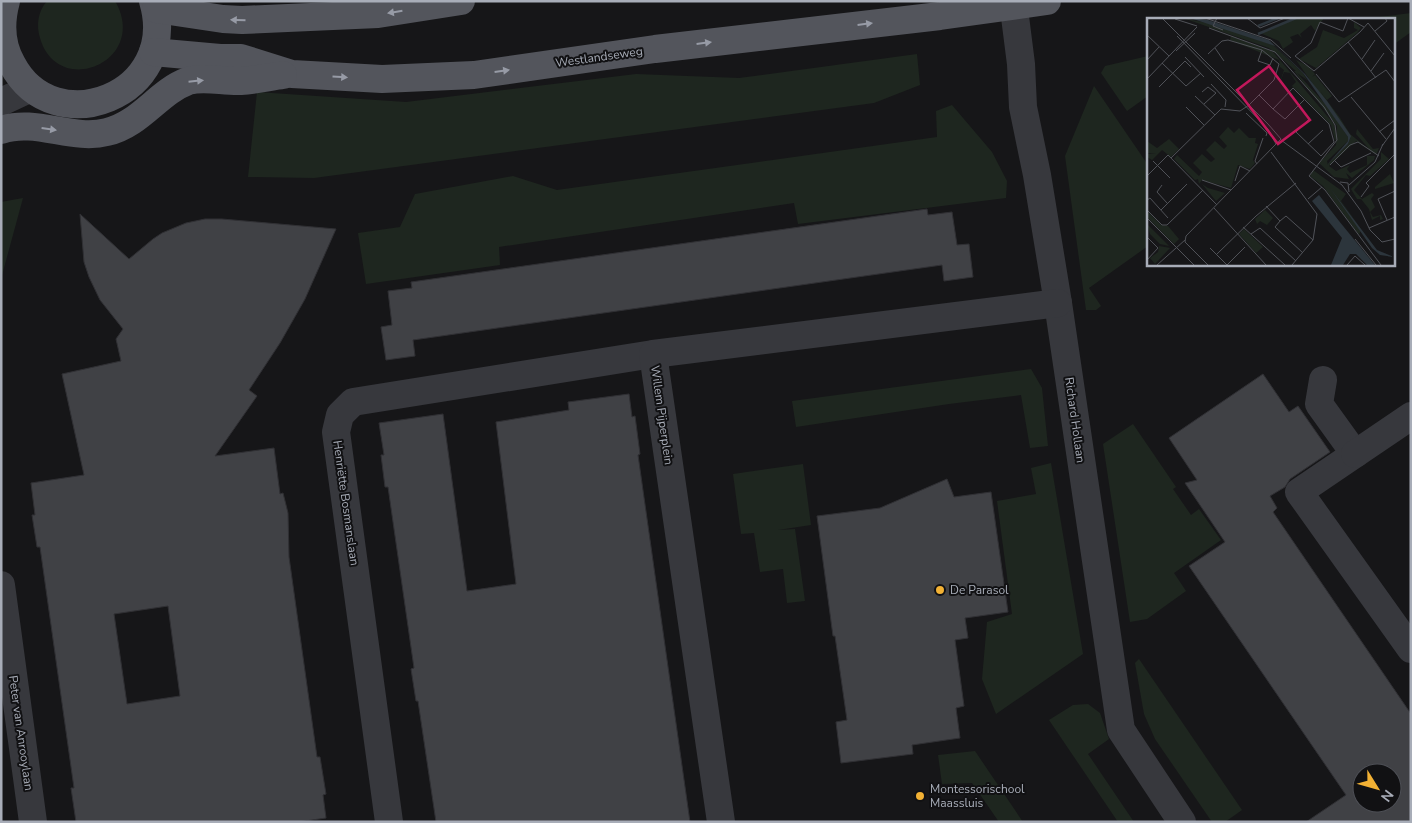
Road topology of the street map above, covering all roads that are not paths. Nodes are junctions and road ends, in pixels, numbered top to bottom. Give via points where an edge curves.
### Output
1 (6, 1) edge
2 (247, 1) edge
3 (461, 1) edge
4 (1047, 1) edge
5 (1013, 4) edge
6 (154, 5) edge
7 (304, 17) junction
8 (3, 46) edge
9 (153, 52) junction
10 (292, 74) junction
11 (31, 88) junction
12 (1, 102) edge
13 (1, 130) edge
14 (1058, 303) junction
15 (653, 354) junction
16 (1323, 380) dead end
17 (1411, 416) edge
18 (1355, 454) junction
19 (1, 585) edge
20 (1411, 649) edge
21 (34, 822) edge
22 (390, 822) edge
23 (721, 822) edge
24 (1182, 822) edge

1 - 8 main road
2 - 7 main road
3 -> 7 main road via 378,14
4 - 5 main road, Westlandseweg
10 -> 5 main road, Westlandseweg via 382,79 474,75
5 - 14 street, Richard Hollaan via 1023,108
7 -> 6 main road via 222,19
6 - 9 main road via 158,31
8 - 11 main road via 14,69
9 - 10 main road, Westlandseweg via 241,58
9 - 11 main road via 133,83 101,101 65,103
13 -> 10 main road via 36,127 89,135 107,132 134,121 174,87 190,80 240,81
11 - 12 street
14 - 15 street, Willem Pijperplein
14 - 24 street, Richard Hollaan via 1121,730
15 - 22 street, Henriëtte Bosmanslaan via 353,402 340,415 336,432
15 - 23 street, Willem Pijperplein
16 - 18 street via 1319,404
17 - 18 street
18 - 20 street via 1298,492
19 - 21 street, Peter van Anrooylaan

